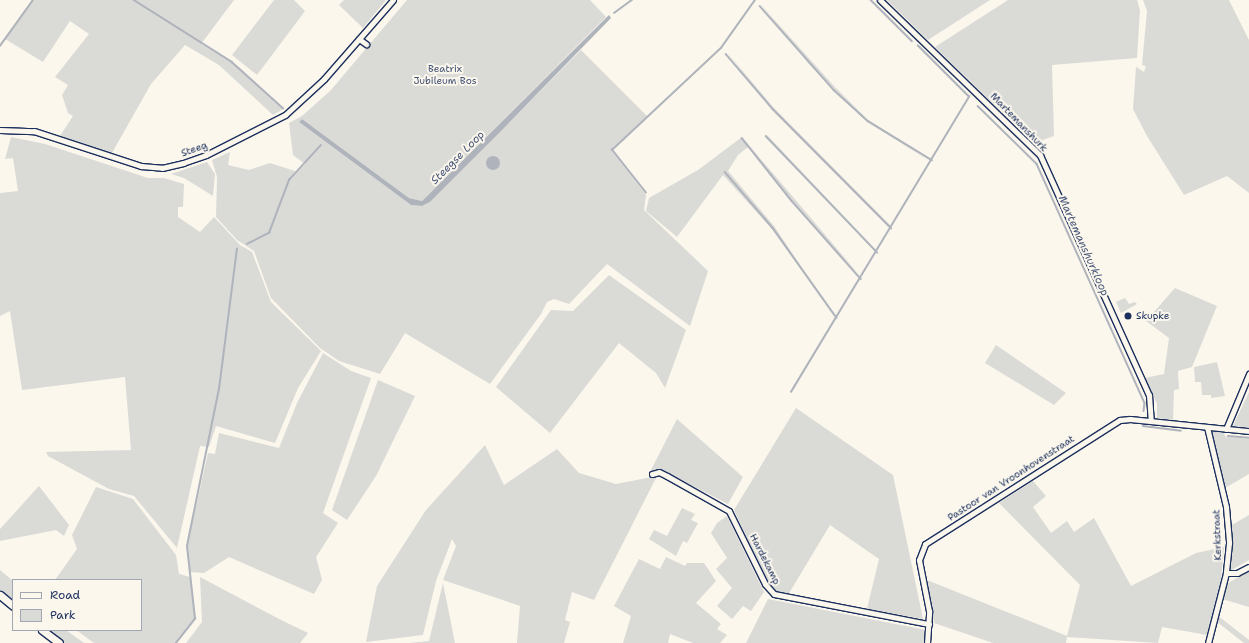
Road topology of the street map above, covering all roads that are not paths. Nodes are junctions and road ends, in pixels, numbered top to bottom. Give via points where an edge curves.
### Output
1 (393, 0) edge
2 (880, 0) edge
3 (359, 39) junction
4 (366, 44) dead end
5 (0, 130) edge
6 (1249, 374) edge
7 (1151, 421) junction
8 (1207, 427) junction
9 (1226, 429) junction
10 (1249, 431) edge
11 (652, 474) dead end
12 (1249, 567) edge
13 (1226, 574) junction
14 (0, 595) edge
15 (12, 605) edge
16 (929, 624) junction
17 (43, 631) edge
18 (59, 643) edge
19 (927, 643) edge
20 (1208, 643) edge

1 - 3 street, Steeg
2 - 7 street, Martemanshurk via 1040,155 1149,395
3 - 4 street
3 - 5 street, Steeg via 324,79 285,115 208,157 167,167 148,167 34,131
6 - 9 street
7 - 8 street, Pastoor van Vroonhovenstraat
7 - 16 street, Pastoor van Vroonhovenstraat via 1126,419 1114,422 923,545 918,560
8 - 9 street, Pastoor van Vroonhovenstraat
8 - 13 street, Kerkstraat via 1226,507 1229,543
9 - 10 street, Pastoor van Vroonhovenstraat
11 - 16 street, Hardekamp via 659,472 729,511 766,584 774,594
12 - 13 street via 1237,573
13 - 20 street, Kerkstraat
14 - 15 main road
16 - 19 street, Pastoor van Vroonhovenstraat
17 - 18 main road

